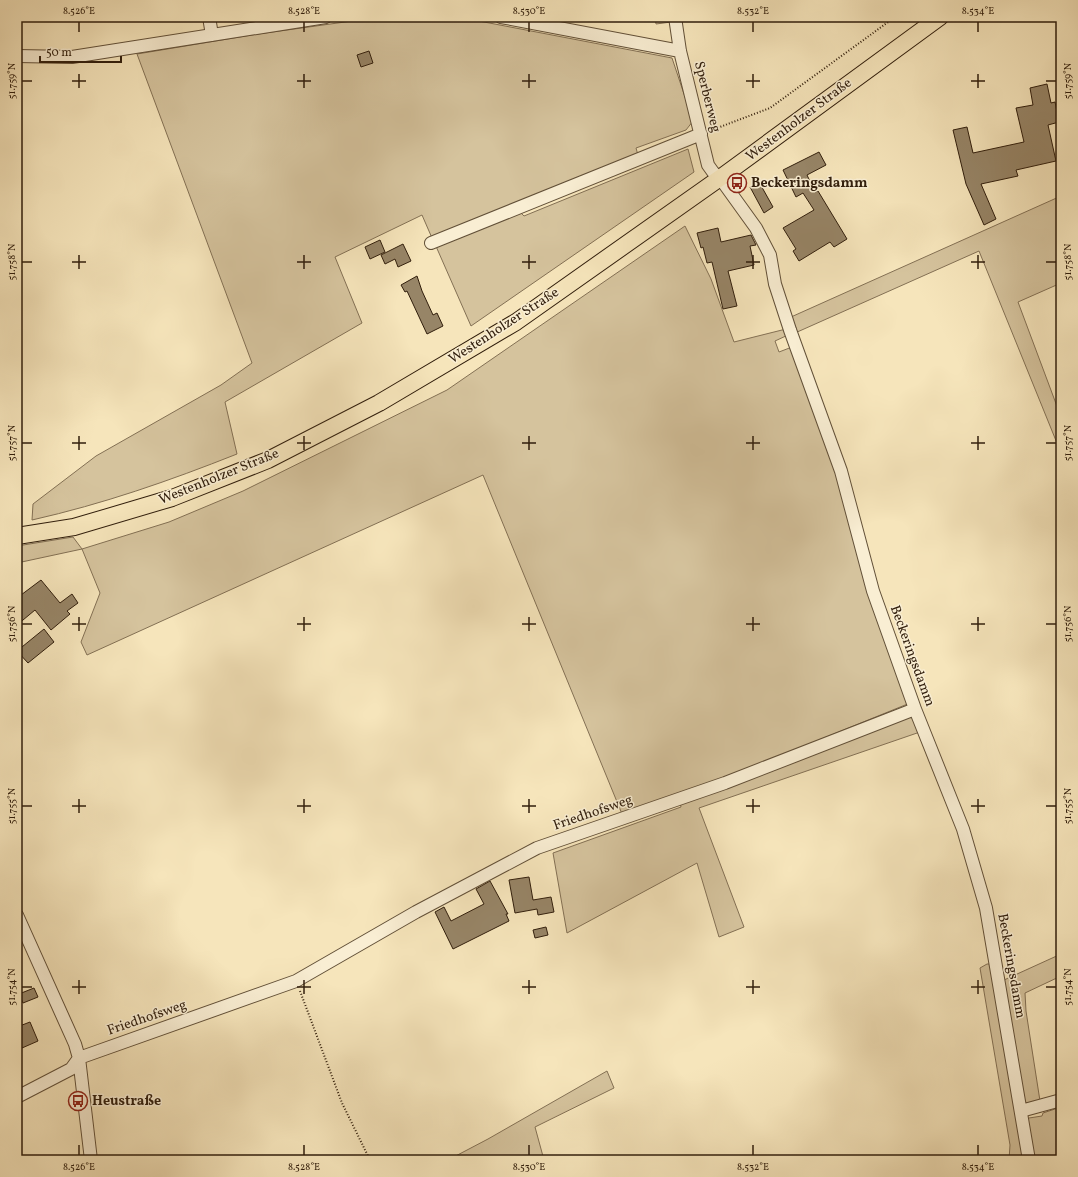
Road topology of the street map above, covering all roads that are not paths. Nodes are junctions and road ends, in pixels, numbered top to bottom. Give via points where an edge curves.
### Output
1 (209, 17) edge
2 (326, 17) edge
3 (501, 17) edge
4 (675, 17) edge
5 (940, 17) edge
6 (212, 35) junction
7 (680, 51) junction
8 (17, 56) edge
9 (701, 134) junction
10 (720, 178) junction
11 (431, 243) dead end
12 (17, 536) edge
13 (915, 708) junction
14 (17, 915) edge
15 (79, 1058) junction
16 (17, 1097) edge
17 (1061, 1100) edge
18 (1021, 1111) junction
19 (91, 1160) edge
20 (1029, 1160) edge

1 - 6 street
2 - 6 street
3 - 7 street
4 - 7 street, Sperberweg
5 - 10 main road, Westenholzer Straße
6 - 8 street via 72,57
7 - 9 street, Sperberweg
9 - 10 street, Sperberweg via 708,165
9 - 11 street
10 - 12 main road, Westenholzer Straße via 516,322 379,403 268,460 172,498 74,527
10 - 13 street, Beckeringsdamm via 756,228 770,255 779,298 841,471 873,591
13 - 15 street, Friedhofsweg via 725,783 538,848 416,912 296,981
13 - 18 street, Beckeringsdamm via 963,829 986,908
14 - 15 street via 64,1018
15 - 16 street, Friedhofsweg via 71,1070
15 - 19 street
17 - 18 street
18 - 20 street, Beckeringsdamm

